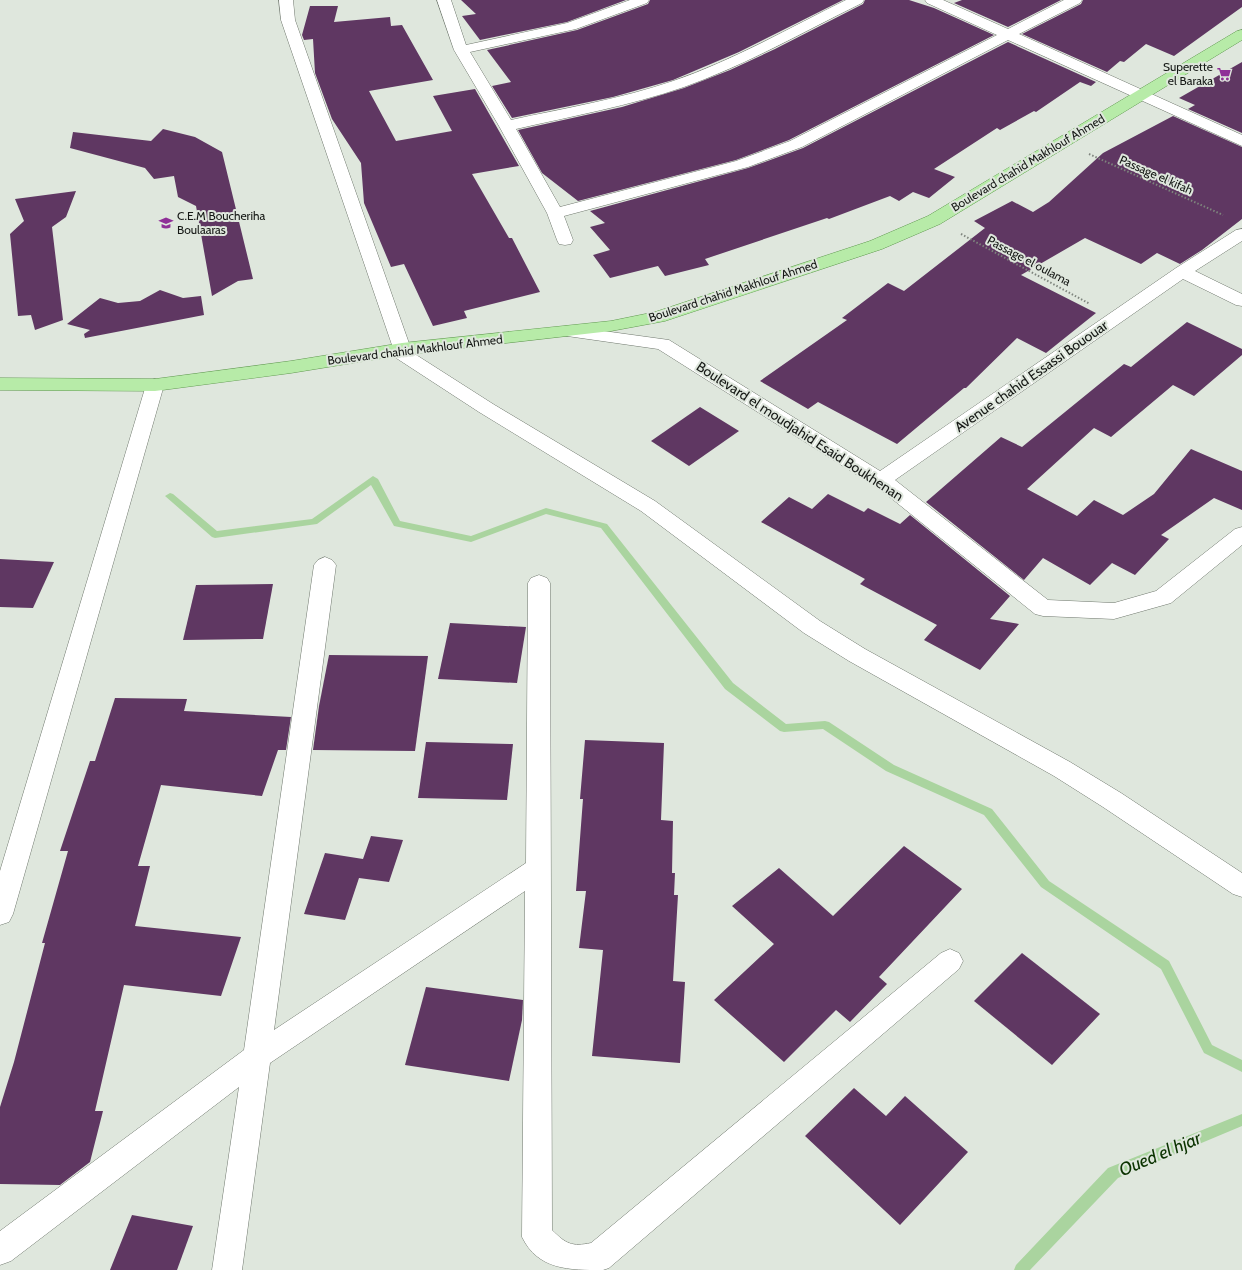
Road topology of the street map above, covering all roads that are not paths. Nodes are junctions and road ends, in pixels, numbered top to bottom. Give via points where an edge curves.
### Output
1 (286, 0) edge
2 (444, 0) edge
3 (642, 0) edge
4 (857, 0) edge
5 (932, 0) edge
6 (1076, 0) edge
7 (1011, 34) junction
8 (1242, 34) edge
9 (461, 50) junction
10 (1139, 95) junction
11 (507, 126) junction
12 (1242, 141) edge
13 (555, 213) junction
14 (1242, 234) edge
15 (565, 240) dead end
16 (1182, 272) junction
17 (1242, 301) edge
18 (567, 331) junction
19 (399, 350) junction
20 (0, 384) edge
21 (155, 386) junction
22 (881, 480) junction
23 (1242, 534) edge
24 (325, 565) dead end
25 (539, 582) dead end
26 (539, 868) junction
27 (1242, 886) edge
28 (0, 914) edge
29 (950, 960) dead end
30 (256, 1057) junction
31 (0, 1250) edge
32 (227, 1270) edge

1 - 19 street via 288,20
2 - 9 street
3 - 9 street via 571,26
4 - 11 street via 738,59 678,84
5 - 7 street
6 - 7 street
7 - 10 street
7 - 13 street via 796,144 742,164
8 - 10 main road, Boulevard chahid Makhlouf Ahmed
9 - 11 street
10 - 12 street
10 - 18 main road, Boulevard chahid Makhlouf Ahmed via 934,220 876,245 659,317
11 - 13 street
13 - 15 street
14 - 16 street, Avenue chahid Essassi Bououar
16 - 17 street
16 - 22 street, Avenue chahid Essassi Bououar
18 - 19 main road, Boulevard chahid Makhlouf Ahmed
18 - 22 street, Boulevard el moudjahid Esaid Boukhenan via 663,344
19 - 21 main road, Boulevard chahid Makhlouf Ahmed
19 - 27 street via 486,408 648,506 819,631 1112,800
20 - 21 main road, Boulevard chahid Makhlouf Ahmed
21 - 28 street
22 - 23 street, Boulevard el moudjahid Esaid Boukhenan via 1043,608 1114,610 1163,597
24 - 30 street
25 - 26 street
26 - 29 street via 537,1237 554,1252 576,1261 598,1257
26 - 30 street
30 - 31 street
30 - 32 street

